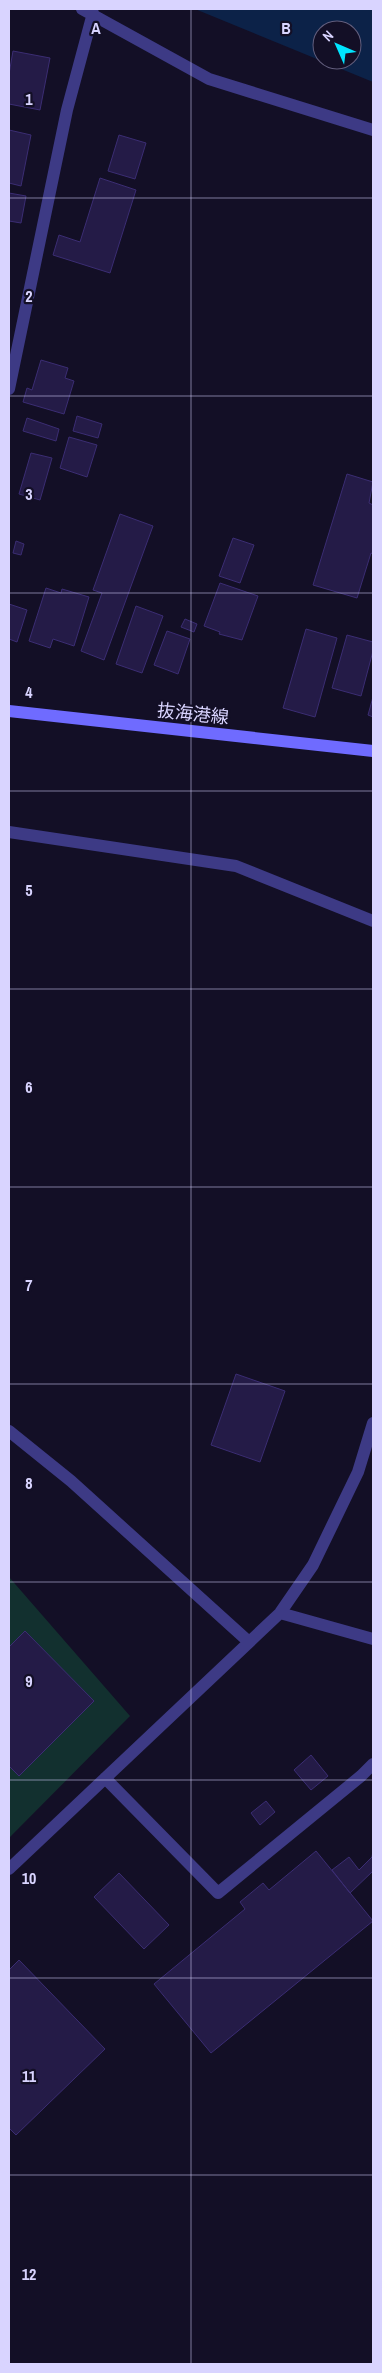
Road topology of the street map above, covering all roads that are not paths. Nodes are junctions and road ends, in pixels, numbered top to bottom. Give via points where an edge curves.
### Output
1 (87, 11) edge
2 (373, 130) edge
3 (9, 389) edge
4 (9, 711) edge
5 (373, 751) edge
6 (9, 832) edge
7 (373, 921) edge
8 (373, 1423) edge
9 (9, 1431) edge
10 (280, 1613) junction
11 (373, 1639) edge
12 (249, 1642) junction
13 (373, 1764) edge
14 (105, 1778) junction
15 (9, 1869) edge

1 - 2 street via 209,79
1 - 3 street
4 - 5 main road, 抜海港線
6 - 7 street via 236,866
8 - 10 street via 358,1472 317,1556
9 - 12 street via 72,1481
10 - 11 street
10 - 12 street
12 - 14 street
13 - 14 street via 218,1893
14 - 15 street

